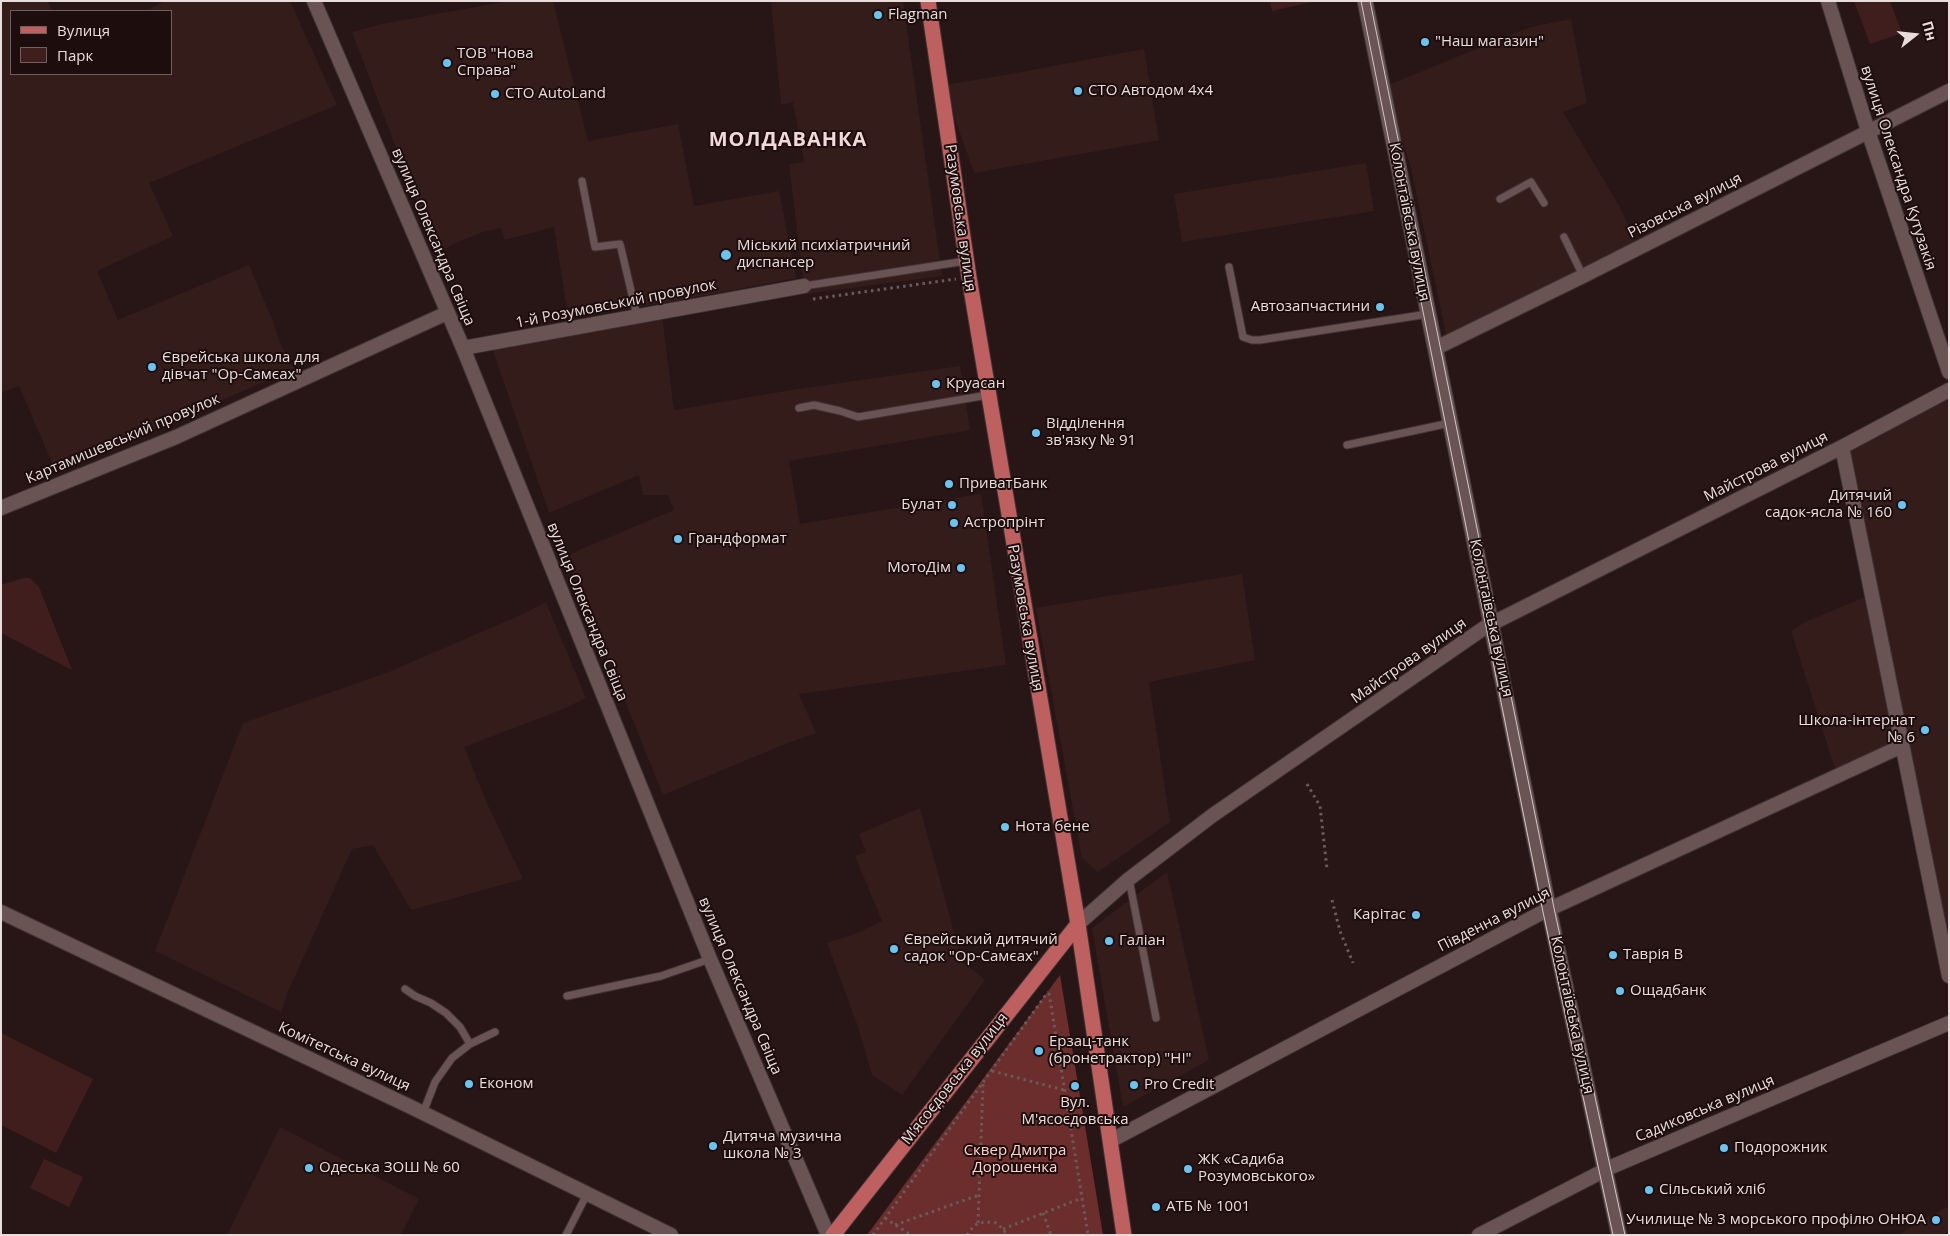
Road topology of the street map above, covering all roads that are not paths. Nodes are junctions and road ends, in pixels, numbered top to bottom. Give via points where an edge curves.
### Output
1 (314, 1) edge
2 (928, 1) edge
3 (1365, 1) edge
4 (1828, 1) edge
5 (1949, 91) edge
6 (1868, 131) junction
7 (582, 181) dead end
8 (1500, 199) dead end
9 (1544, 203) dead end
10 (1564, 237) dead end
11 (966, 261) junction
12 (1229, 267) dead end
13 (1583, 276) junction
14 (804, 286) joint
15 (448, 312) junction
16 (1428, 314) junction
17 (636, 316) junction
18 (1435, 347) junction
19 (463, 348) junction
20 (1949, 372) edge
21 (1949, 390) edge
22 (988, 394) junction
23 (799, 408) dead end
24 (1450, 423) junction
25 (1347, 445) dead end
26 (1842, 447) junction
27 (1, 508) edge
28 (1492, 624) junction
29 (1902, 746) junction
30 (1129, 880) junction
31 (1549, 910) junction
32 (1, 912) edge
33 (1078, 924) junction
34 (710, 959) junction
35 (1949, 976) edge
36 (405, 989) dead end
37 (567, 996) dead end
38 (1156, 1018) dead end
39 (1949, 1023) edge
40 (495, 1032) dead end
41 (470, 1044) junction
42 (423, 1113) junction
43 (1110, 1140) junction
44 (1606, 1170) junction
45 (587, 1194) junction
46 (566, 1235) edge
47 (671, 1235) edge
48 (828, 1235) edge
49 (832, 1235) edge
50 (1124, 1235) edge
51 (1478, 1235) edge
52 (1619, 1235) edge

1 - 15 street, вулиця Олександра Свіща
2 - 11 main road, Разумовська вулиця
3 - 16 main road, Колонтаївська вулиця
4 - 6 street, вулиця Олександра Кутузакія
5 - 6 street, Різовська вулиця
6 - 13 street, Різовська вулиця
6 - 20 street, вулиця Олександра Кутузакія
7 - 17 lane via 595,247 620,244
8 - 9 lane via 1531,182
10 - 13 lane
11 - 14 lane
11 - 22 main road, Разумовська вулиця
12 - 16 lane via 1243,337 1252,340
13 - 18 street, Різовська вулиця
14 - 17 street, 1-й Розумовський провулок
15 - 19 street, вулиця Олександра Свіща
15 - 27 street, Картамишевський провулок via 176,437
16 - 18 main road, Колонтаївська вулиця
17 - 19 street, 1-й Розумовський провулок
18 - 24 main road, Колонтаївська вулиця
19 - 34 street, вулиця Олександра Свіща
21 - 26 street, Майстрова вулиця
22 - 23 lane via 858,417 814,405
22 - 33 main road, Разумовська вулиця
24 - 25 lane
24 - 28 main road, Колонтаївська вулиця
26 - 28 street, Майстрова вулиця
26 - 29 street
28 - 30 street, Майстрова вулиця via 1213,815
28 - 31 main road, Колонтаївська вулиця
29 - 31 street, Південна вулиця
29 - 35 street
30 - 33 street, Майстрова вулиця
30 - 38 lane
31 - 43 street, Південна вулиця
31 - 44 main road, Колонтаївська вулиця
32 - 42 street, Комітетська вулиця
33 - 43 main road, Разумовська вулиця
33 - 49 main road, Мʼясоєдовська вулиця
34 - 37 lane via 661,976
34 - 48 street, вулиця Олександра Свіща
36 - 41 lane via 446,1013
39 - 44 street, Садиковська вулиця
40 - 41 lane
41 - 42 lane via 452,1058 435,1082
42 - 45 street, Комітетська вулиця
43 - 50 main road, Разумовська вулиця
44 - 51 street, Садиковська вулиця
44 - 52 main road, Колонтаївська вулиця
45 - 46 lane
45 - 47 street, Комітетська вулиця

